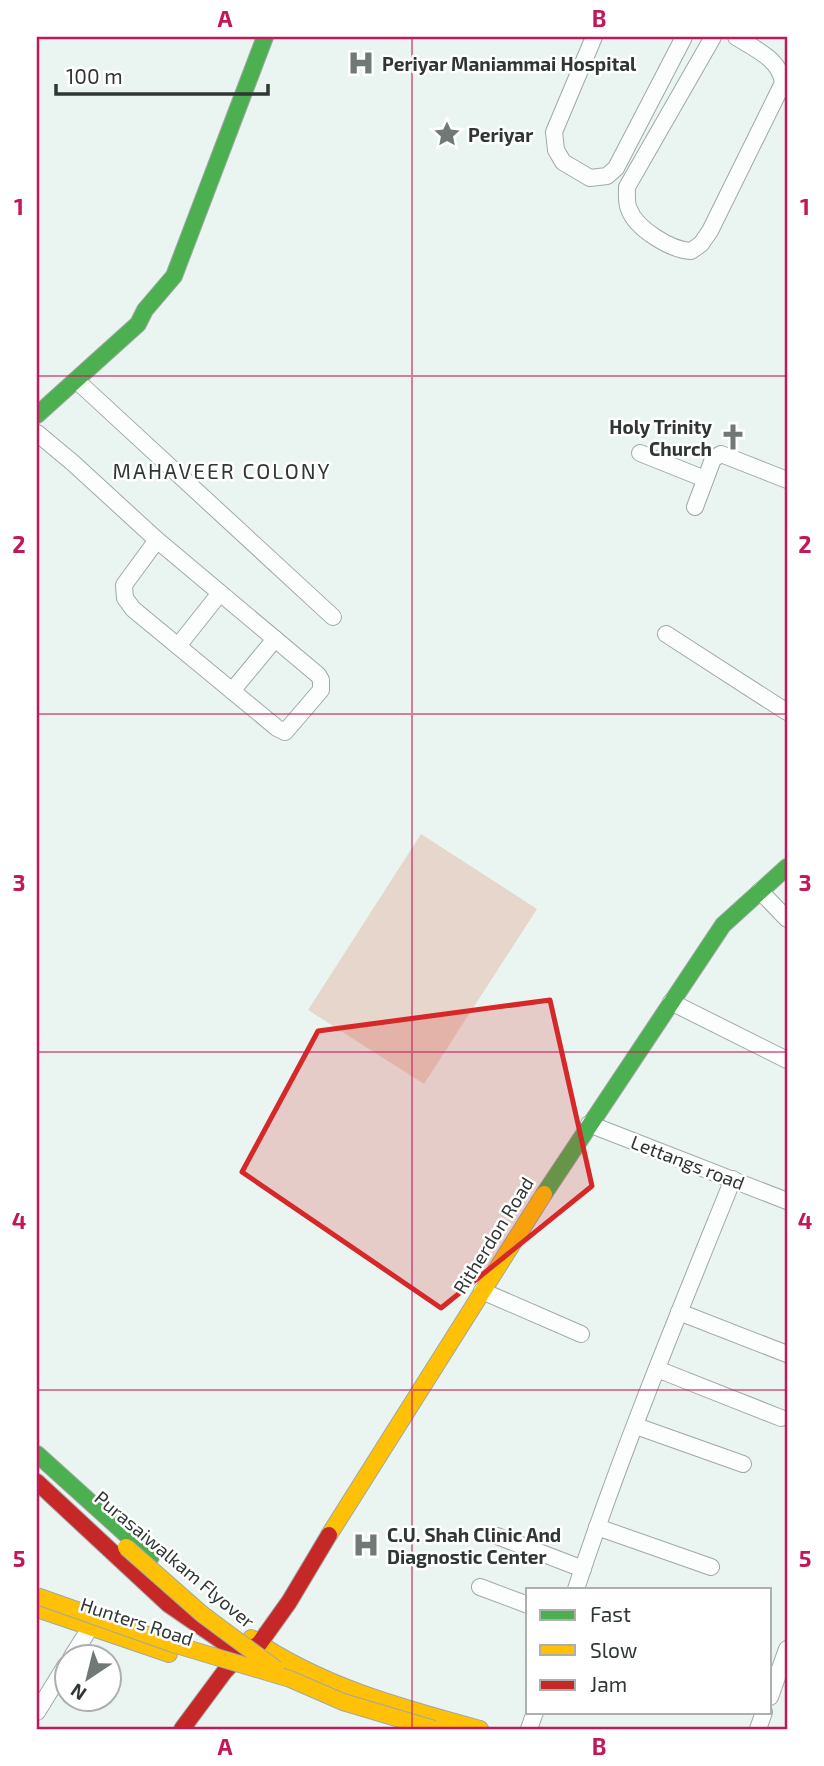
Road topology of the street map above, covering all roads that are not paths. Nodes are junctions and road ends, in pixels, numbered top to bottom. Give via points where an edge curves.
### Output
1 (265, 37) edge
2 (594, 37) edge
3 (684, 37) edge
4 (713, 37) edge
5 (736, 37) edge
6 (76, 380) junction
7 (37, 415) edge
8 (37, 433) edge
9 (640, 453) dead end
10 (705, 479) junction
11 (787, 480) edge
12 (695, 507) dead end
13 (156, 540) junction
14 (220, 593) junction
15 (333, 617) dead end
16 (666, 634) dead end
17 (275, 639) junction
18 (178, 646) junction
19 (232, 691) junction
20 (787, 712) edge
21 (787, 867) edge
22 (760, 891) junction
23 (787, 919) edge
24 (671, 1002) junction
25 (787, 1060) edge
26 (589, 1124) junction
27 (733, 1179) junction
28 (787, 1201) edge
29 (482, 1291) junction
30 (680, 1312) junction
31 (581, 1334) dead end
32 (787, 1354) edge
33 (657, 1369) junction
34 (781, 1418) dead end
35 (636, 1426) junction
36 (37, 1454) edge
37 (743, 1464) dead end
38 (37, 1468) edge
39 (37, 1482) edge
40 (597, 1527) junction
41 (497, 1536) dead end
42 (711, 1567) dead end
43 (583, 1569) junction
44 (480, 1587) dead end
45 (37, 1588) edge
46 (185, 1588) junction
47 (576, 1588) edge
48 (37, 1596) edge
49 (168, 1604) junction
50 (526, 1604) edge
51 (37, 1609) edge
52 (90, 1628) junction
53 (201, 1637) junction
54 (80, 1644) edge
55 (259, 1644) junction
56 (787, 1650) edge
57 (239, 1656) junction
58 (184, 1659) junction
59 (225, 1671) junction
60 (290, 1679) junction
61 (52, 1688) edge
62 (772, 1691) edge
63 (37, 1712) edge
64 (182, 1729) edge
65 (399, 1729) edge
66 (434, 1729) edge
67 (480, 1729) edge

1 - 6 street via 174,276 138,324
2 - 3 street via 554,132 563,162 598,179 616,168
4 - 5 street via 627,187 629,209 641,225 678,250 691,251 710,231 783,83 781,72 771,61
6 - 7 street
6 - 15 street
8 - 13 street
9 - 10 street
10 - 11 street via 713,459 721,454
10 - 12 street
13 - 14 street
13 - 18 street via 123,592 133,609
14 - 17 street
14 - 18 street
16 - 20 street
17 - 19 street
17 - 19 street via 317,675 322,686 316,697 285,732
18 - 19 street
21 - 22 street, Ritherdon Road
22 - 23 street
22 - 24 street, Ritherdon Road via 723,925
24 - 25 street
24 - 26 street, Ritherdon Road
26 - 27 street, Lettangs road
26 - 29 street, Ritherdon Road
27 - 28 street, Lettangs road
27 - 30 street
29 - 31 street
29 - 55 street, Ritherdon Road
30 - 32 street
30 - 33 street
33 - 34 street
33 - 35 street
35 - 37 street
35 - 40 street
36 - 46 street
38 - 60 street, Purasaiwalkam Flyover, bridge via 202,1614
39 - 49 street
40 - 42 street
40 - 43 street
41 - 43 street
43 - 47 street
44 - 50 street
45 - 53 street
46 - 49 street
46 - 55 street
48 - 60 street, Purasaiwalkam Flyover, bridge
49 - 53 street
51 - 52 street, Hunters Road
52 - 54 street
52 - 58 street, Hunters Road
53 - 57 street
53 - 58 street
55 - 57 street
55 - 67 street via 312,1677
56 - 62 street
57 - 59 street
58 - 59 street, Hunters Road
59 - 64 street
59 - 65 street, Hunters Road
60 - 66 street, Purasaiwalkam Flyover, bridge via 343,1702
61 - 63 street

